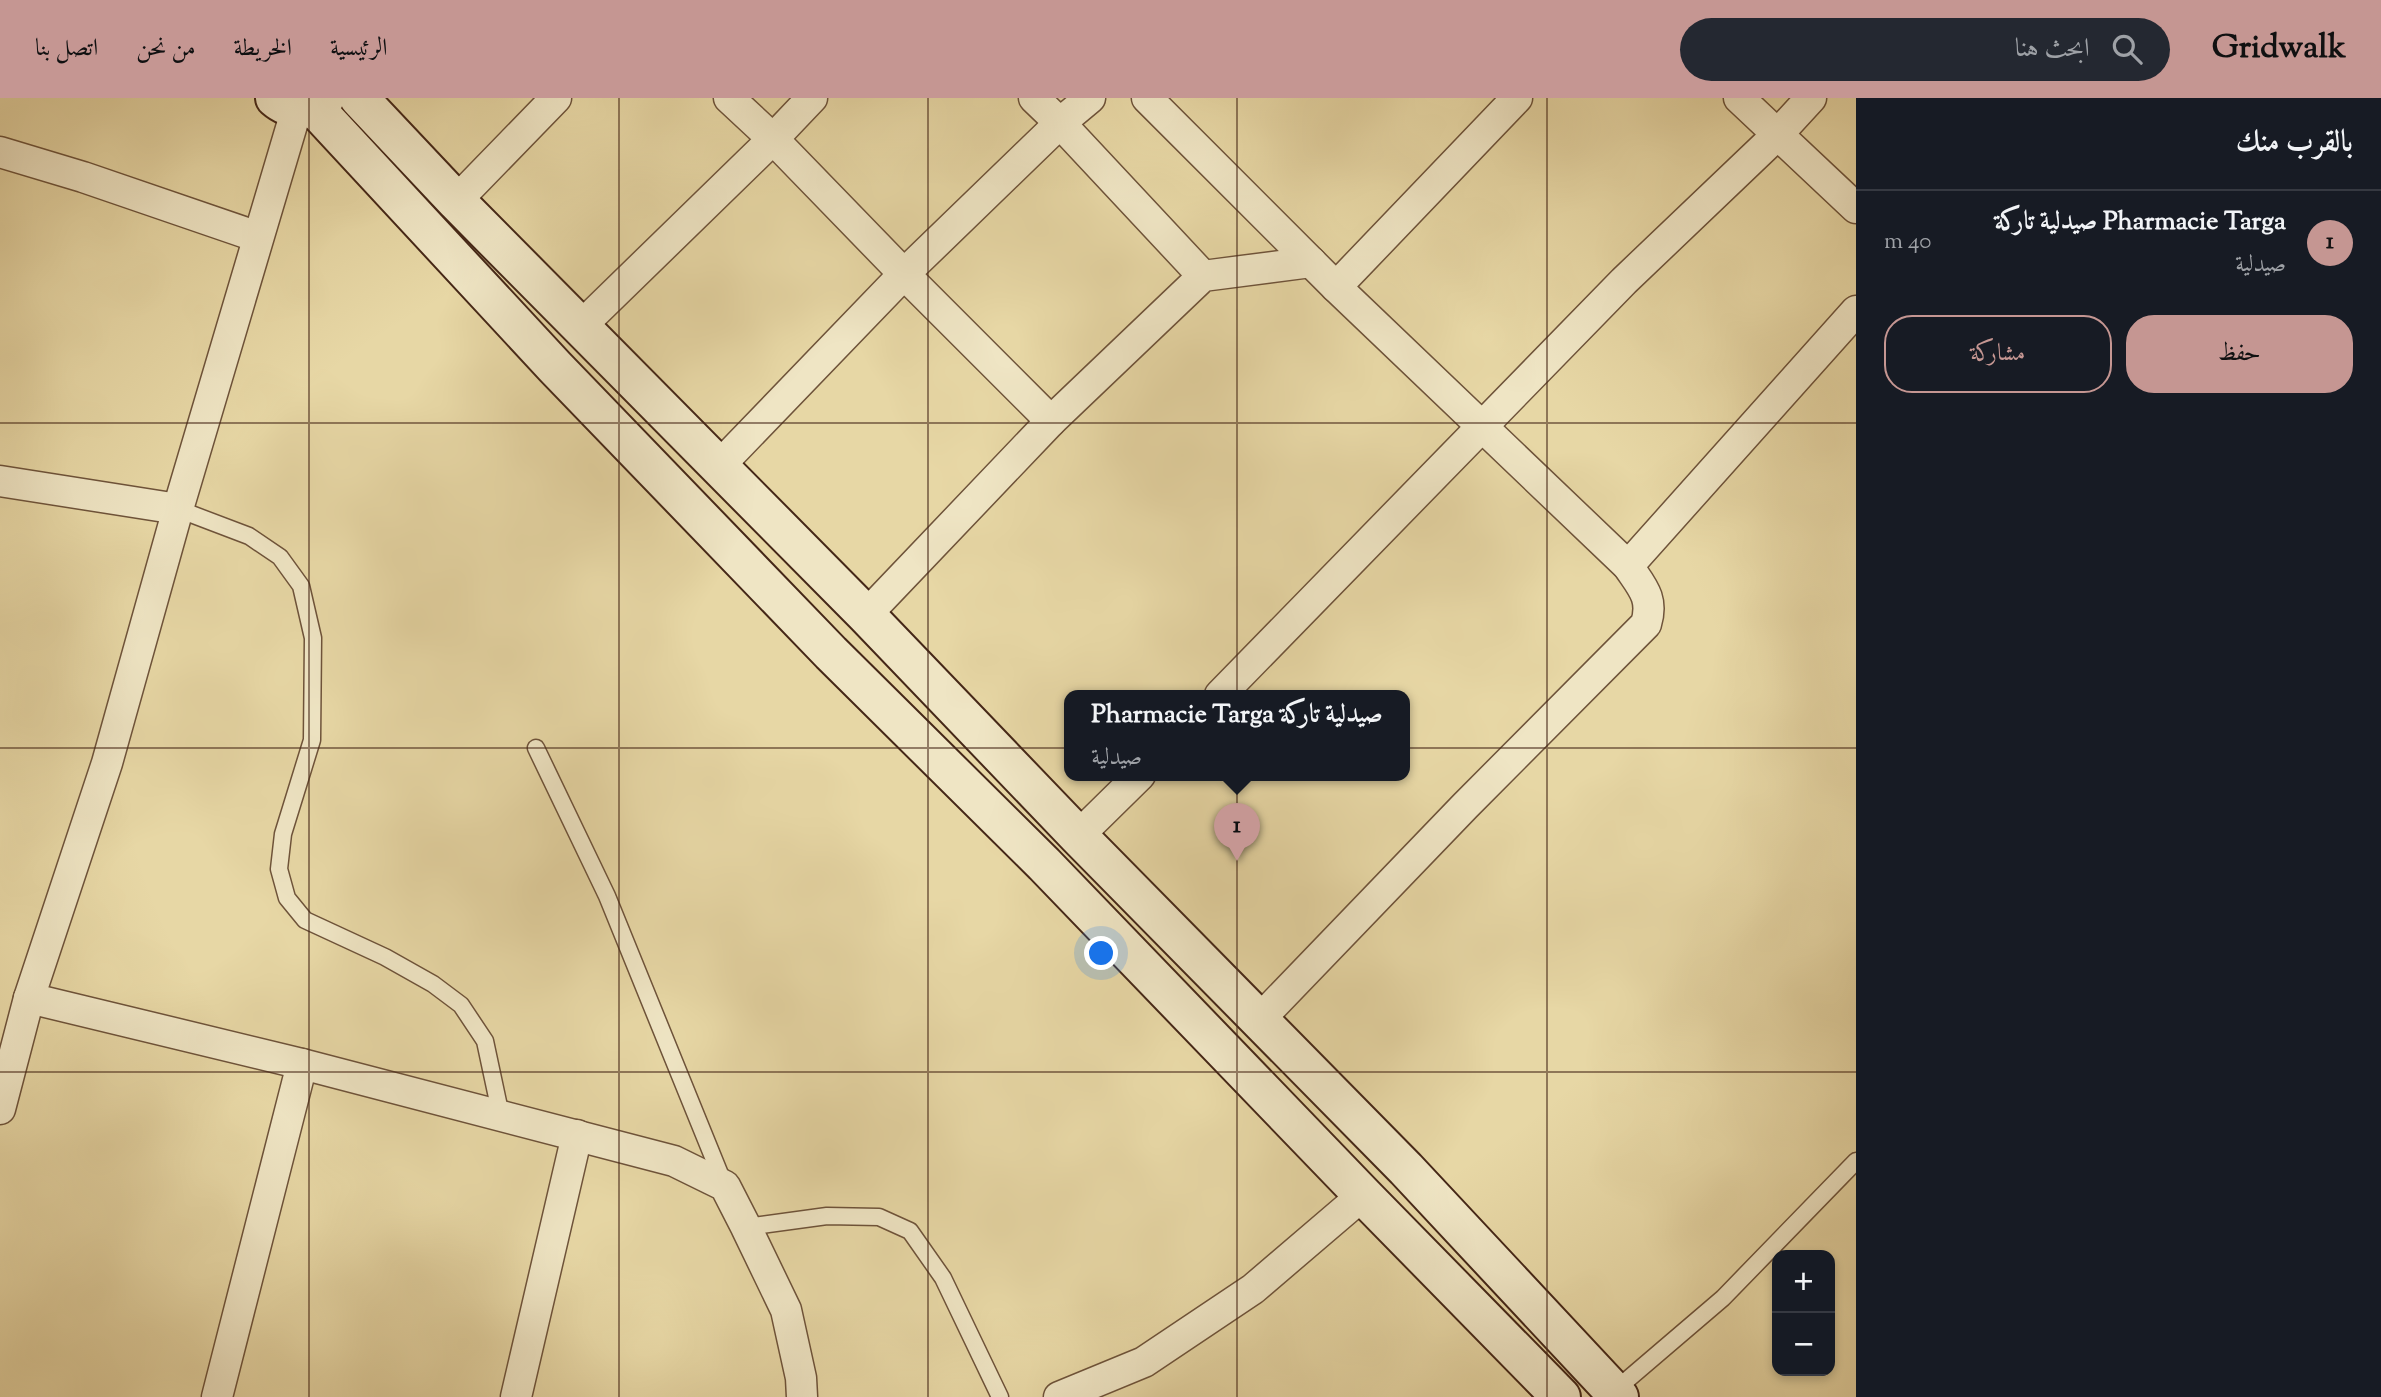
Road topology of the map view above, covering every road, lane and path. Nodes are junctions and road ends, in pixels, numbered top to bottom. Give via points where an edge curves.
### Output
1 (359, 98) edge
2 (556, 98) edge
3 (729, 98) edge
4 (813, 98) edge
5 (1034, 98) edge
6 (1090, 98) edge
7 (1147, 98) edge
8 (1517, 98) edge
9 (1739, 98) edge
10 (1811, 98) edge
11 (302, 103) edge
12 (1060, 123) junction
13 (1777, 135) junction
14 (773, 139) junction
15 (0, 152) edge
16 (456, 201) junction
17 (1856, 208) edge
18 (258, 237) junction
19 (1311, 262) junction
20 (904, 274) junction
21 (1203, 276) junction
22 (1336, 287) junction
23 (1856, 311) edge
24 (581, 326) junction
25 (1052, 421) junction
26 (1483, 427) junction
27 (719, 466) junction
28 (0, 481) edge
29 (178, 509) junction
30 (1628, 566) junction
31 (866, 615) junction
32 (1225, 690) edge
33 (536, 748) dead end
34 (1134, 781) edge
35 (1078, 836) junction
36 (29, 998) junction
37 (1259, 1020) junction
38 (302, 1064) junction
39 (0, 1109) edge
40 (501, 1116) junction
41 (576, 1135) junction
42 (1856, 1161) edge
43 (725, 1186) junction
44 (1363, 1195) junction
45 (746, 1227) junction
46 (1616, 1394) edge
47 (217, 1397) edge
48 (516, 1397) edge
49 (802, 1397) edge
50 (1000, 1397) edge
51 (1059, 1397) edge
52 (1562, 1397) edge

1 - 16 street
2 - 16 street
3 - 14 street
4 - 14 street
5 - 12 street
6 - 12 street
7 - 19 street
8 - 22 street
9 - 13 street
10 - 13 street
11 - 18 street
11 - 44 street via 831,653 1044,864
12 - 20 street
12 - 21 street
13 - 17 street
13 - 26 street via 1624,281
14 - 20 street
14 - 24 street
15 - 18 street
16 - 24 street
18 - 29 street
19 - 21 street
19 - 22 street
20 - 25 street
20 - 27 street
21 - 25 street
22 - 26 street
23 - 30 street
24 - 27 street
25 - 31 street
26 - 30 street
26 - 32 street
27 - 31 street
28 - 29 street
29 - 36 street via 107,763
29 - 40 lane via 249,536 280,557 301,586 313,638 312,740 283,834 279,869 287,898 304,920 385,957 461,1005 485,1041
30 - 37 street via 1648,595 1646,624
31 - 35 street
33 - 43 lane via 607,896
34 - 35 street
35 - 37 street
36 - 38 street
36 - 39 street
37 - 46 street
38 - 40 street
38 - 47 street
40 - 41 street
41 - 43 street via 674,1161
41 - 48 street
42 - 46 lane via 1723,1298
43 - 45 street
44 - 51 street via 1242,1296 1144,1362
44 - 52 street
45 - 49 street via 786,1310
45 - 50 lane via 827,1216 879,1217 910,1231 943,1278

